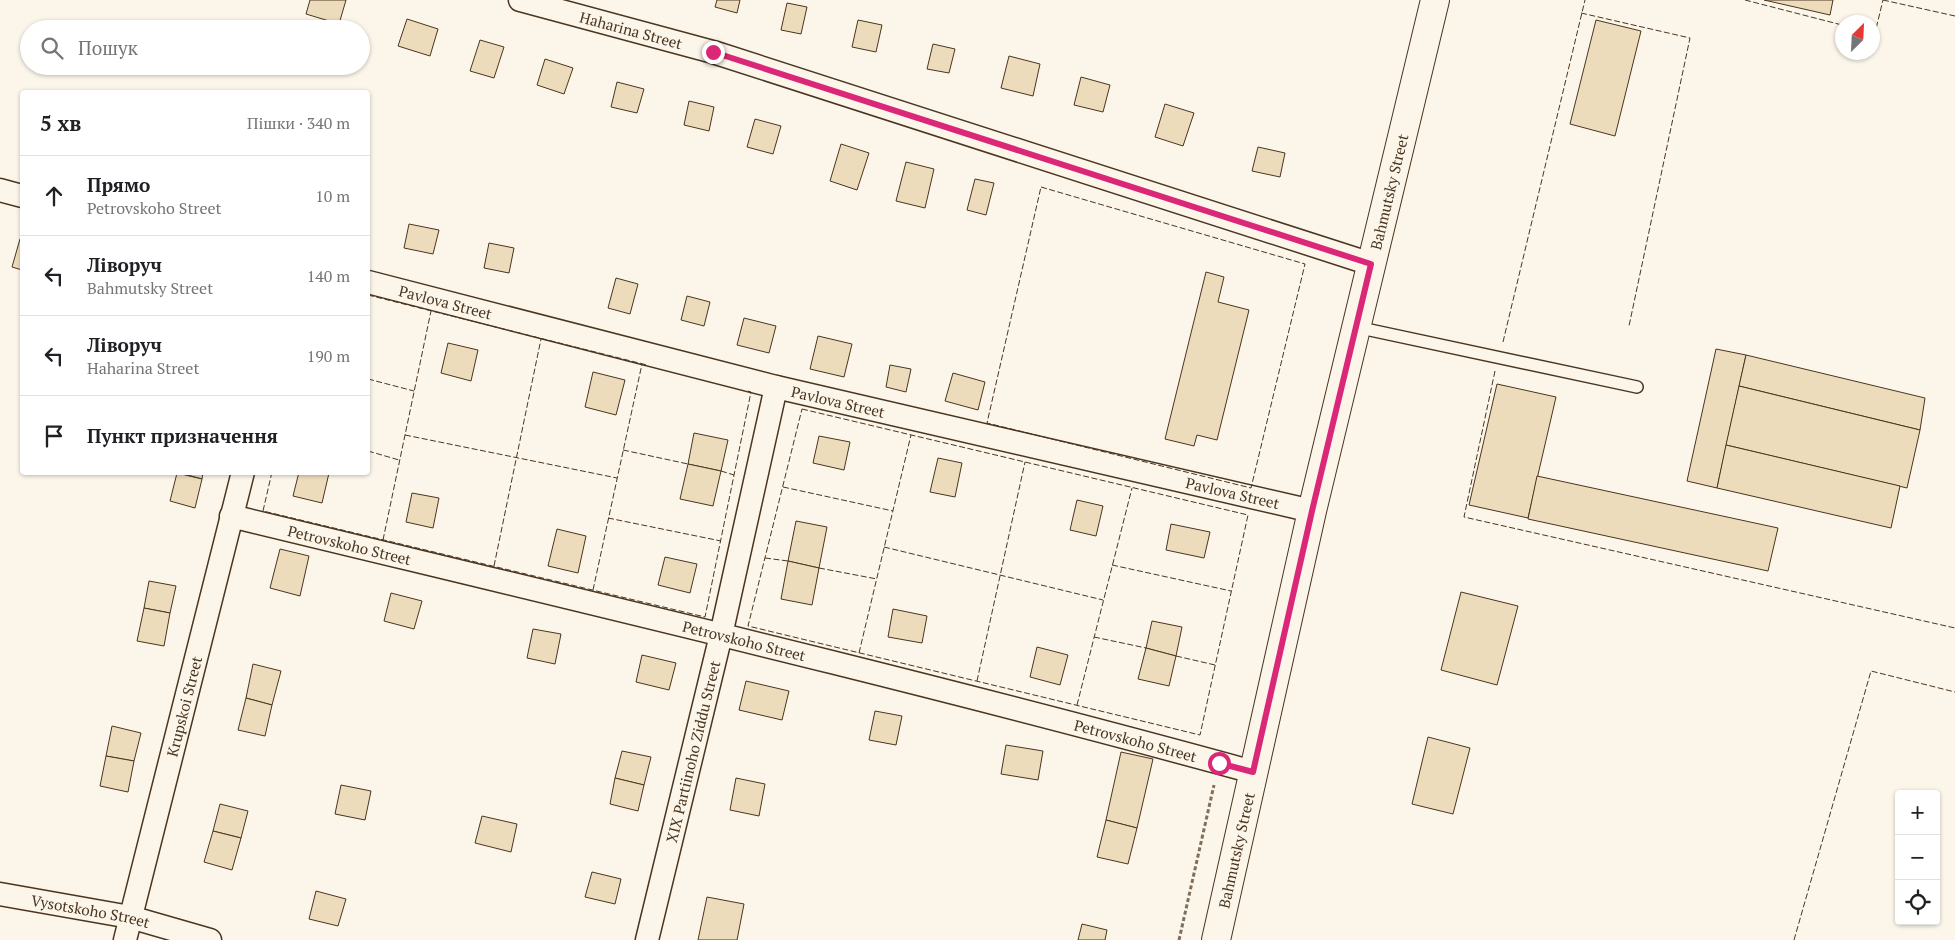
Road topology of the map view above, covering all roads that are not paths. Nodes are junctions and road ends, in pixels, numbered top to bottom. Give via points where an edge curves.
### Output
1 (520, 0) edge
2 (1435, 0) edge
3 (0, 190) edge
4 (20, 195) edge
5 (1371, 264) junction
6 (370, 283) edge
7 (1356, 327) junction
8 (776, 387) junction
9 (1637, 387) dead end
10 (242, 475) edge
11 (1312, 511) junction
12 (232, 516) junction
13 (721, 635) junction
14 (1253, 772) junction
15 (0, 894) edge
16 (130, 917) junction
17 (125, 940) edge
18 (210, 940) edge
19 (647, 940) edge
20 (1216, 940) edge

1 - 5 street, Haharina Street via 713,52
2 - 5 main road, Bahmutsky Street
3 - 4 street
5 - 7 main road, Bahmutsky Street
6 - 8 street, Pavlova Street
7 - 9 lane
7 - 11 main road, Bahmutsky Street
8 - 11 street, Pavlova Street
8 - 13 street, XIX Partiinoho Ziddu Street
10 - 12 street, Krupskoi Street
11 - 14 main road, Bahmutsky Street
12 - 13 street, Petrovskoho Street
12 - 16 street, Krupskoi Street
13 - 14 street, Petrovskoho Street
13 - 19 street, XIX Partiinoho Ziddu Street
14 - 20 main road, Bahmutsky Street
15 - 16 street, Vysotskoho Street
16 - 17 street, Krupskoi Street
16 - 18 street, Vysotskoho Street

